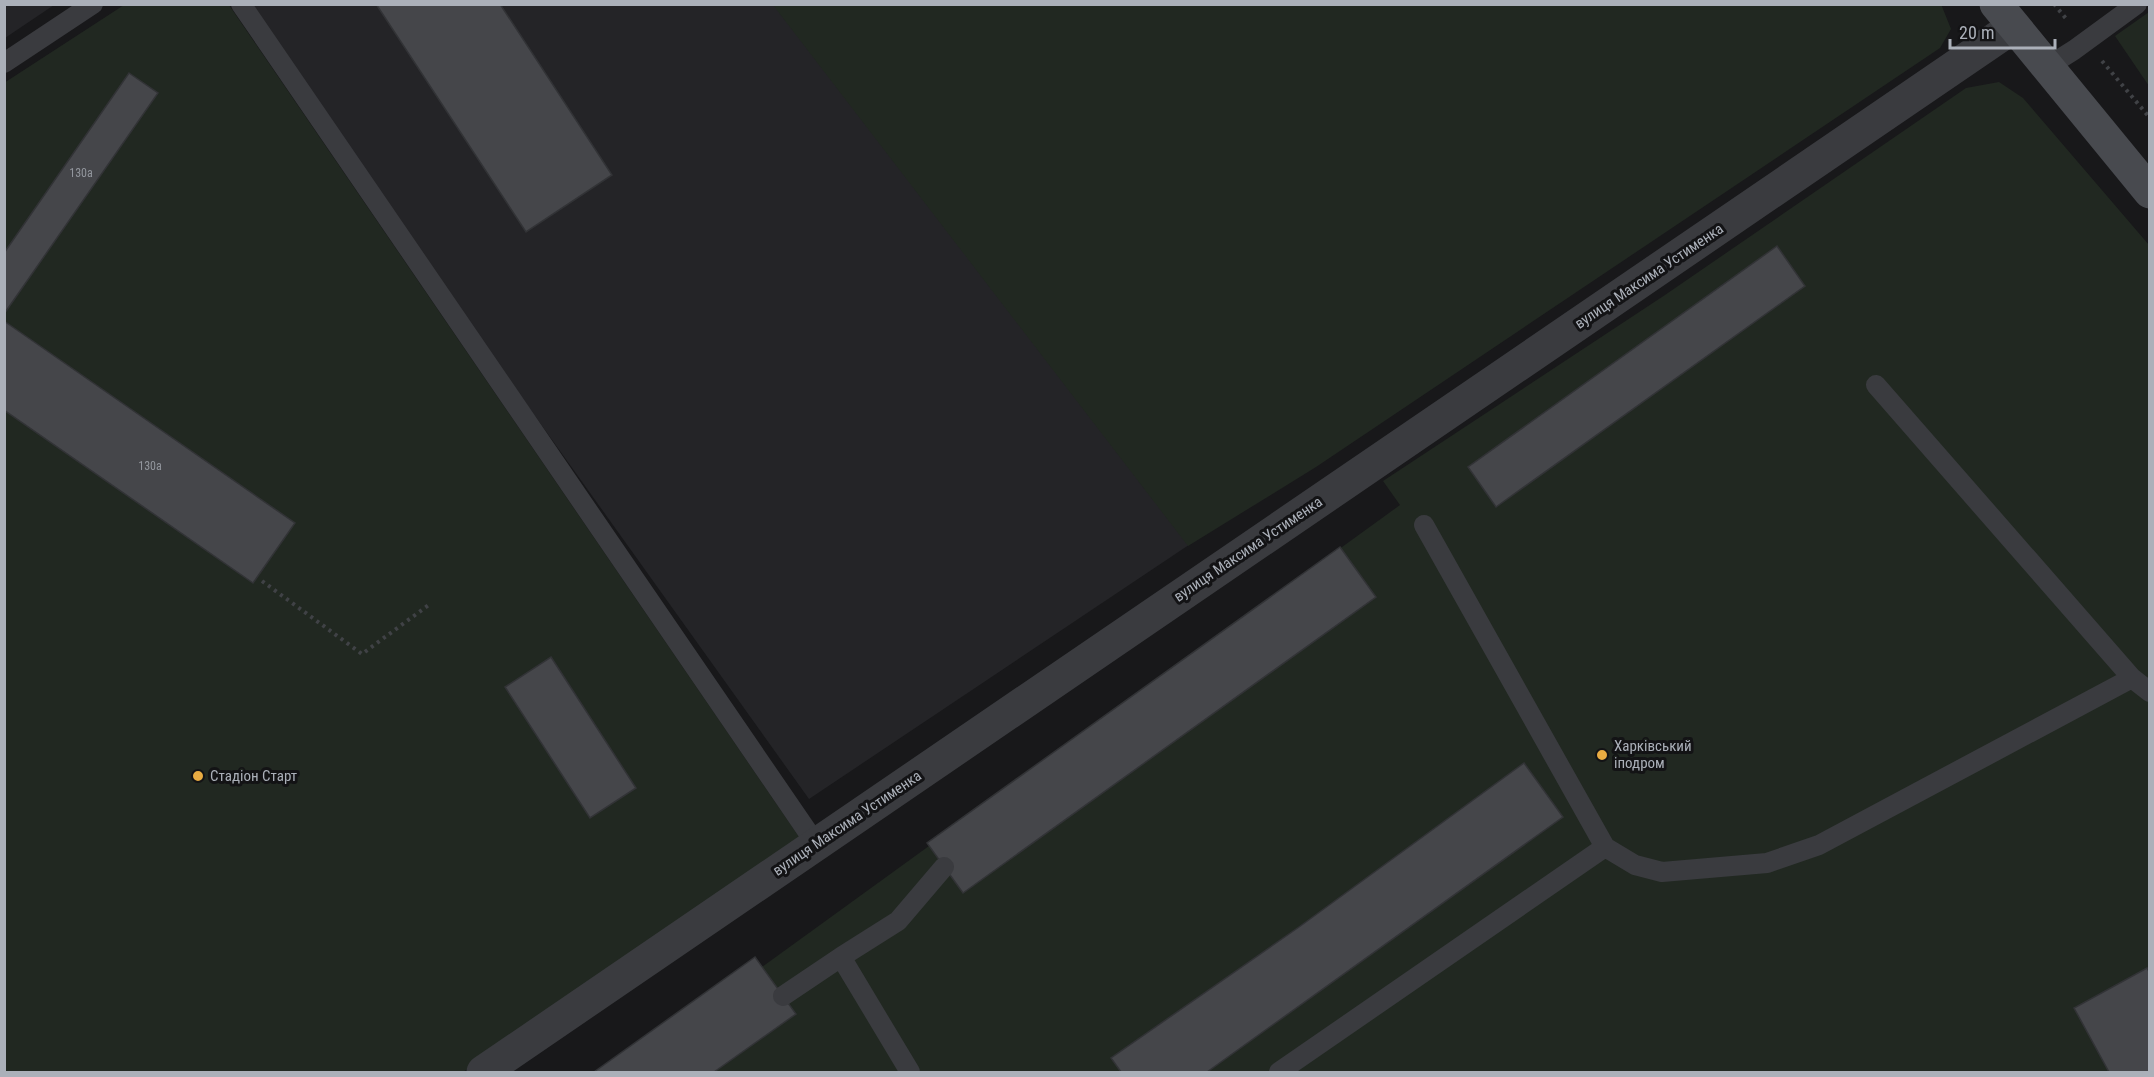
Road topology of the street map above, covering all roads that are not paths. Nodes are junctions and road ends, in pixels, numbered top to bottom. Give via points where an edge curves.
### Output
1 (93, 4) edge
2 (241, 4) edge
3 (2137, 4) edge
4 (2005, 16) edge
5 (4, 63) edge
6 (2048, 67) junction
7 (2150, 192) edge
8 (1876, 385) dead end
9 (1424, 525) dead end
10 (2132, 678) junction
11 (2150, 692) edge
12 (816, 844) junction
13 (1605, 847) junction
14 (944, 867) dead end
15 (841, 957) junction
16 (783, 996) dead end
17 (483, 1072) edge
18 (910, 1072) edge
19 (1279, 1072) edge

1 - 5 lane
2 - 12 lane
3 - 6 lane
4 - 6 street
4 - 12 street, вулиця Максима Устименка
6 - 7 street
8 - 10 lane
9 - 13 lane
10 - 11 lane
10 - 13 lane via 1819,845 1767,863 1662,872 1635,865
12 - 17 street, вулиця Максима Устименка
13 - 19 lane
14 - 15 lane via 898,921
15 - 16 lane
15 - 18 lane

